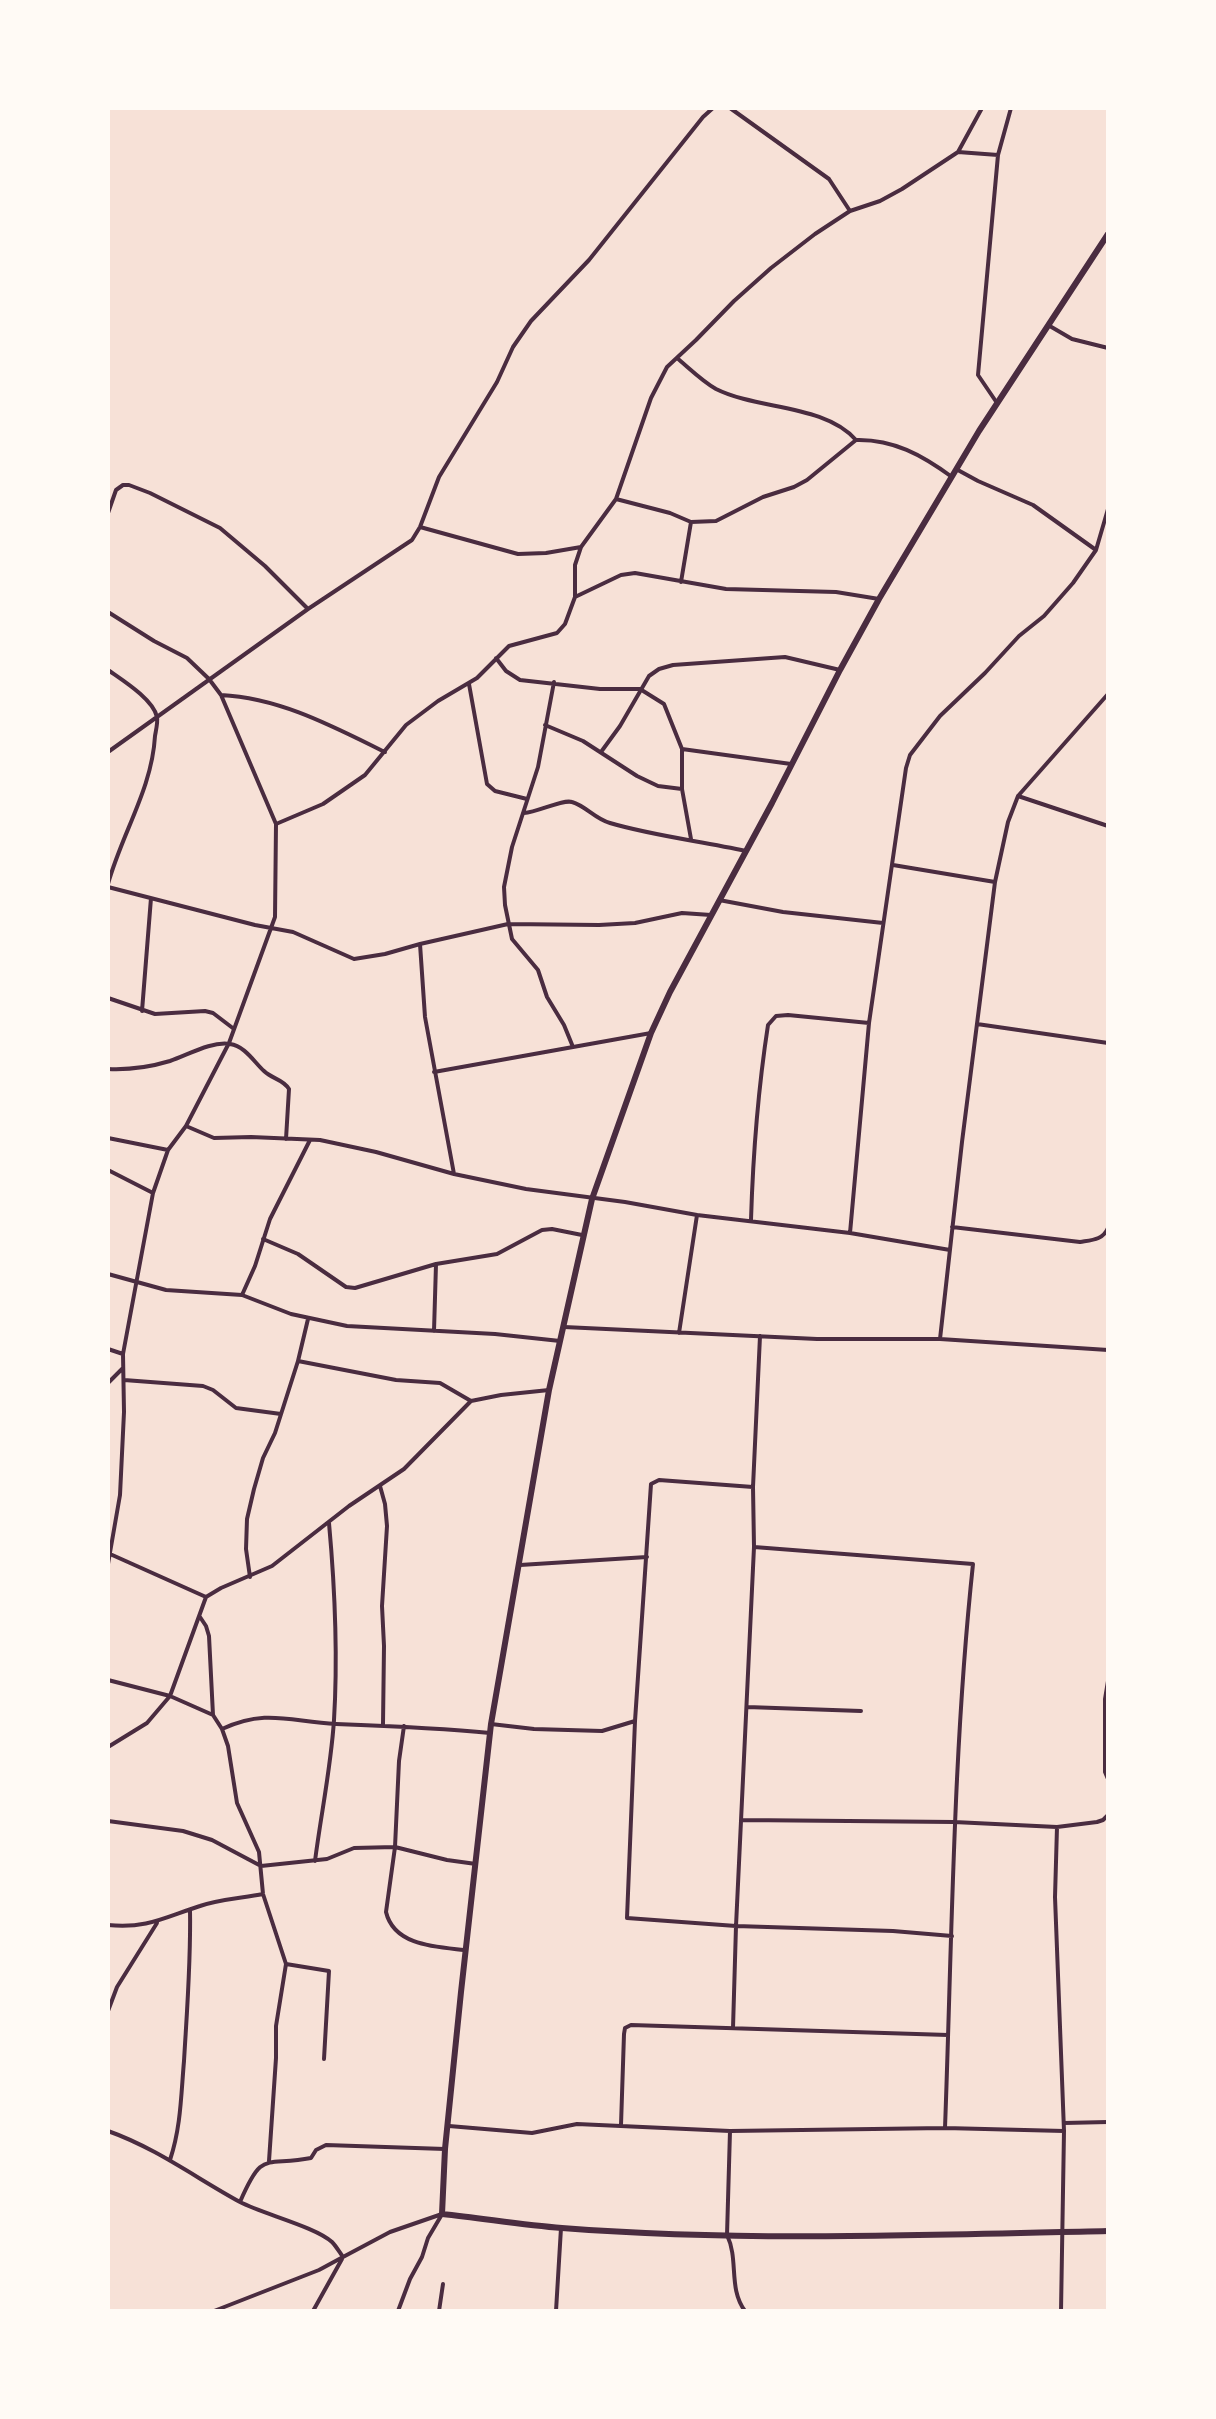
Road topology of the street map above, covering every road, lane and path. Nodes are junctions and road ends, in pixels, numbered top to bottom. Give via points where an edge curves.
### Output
1 (713, 108) edge
2 (730, 108) edge
3 (982, 108) edge
4 (1011, 108) edge
5 (958, 152) junction
6 (998, 155) junction
7 (850, 211) junction
8 (1108, 234) edge
9 (1048, 325) junction
10 (1108, 348) edge
11 (677, 358) junction
12 (997, 403) junction
13 (856, 440) junction
14 (956, 469) junction
15 (952, 477) junction
16 (616, 499) junction
17 (1108, 509) edge
18 (108, 513) edge
19 (691, 522) junction
20 (420, 527) junction
21 (581, 547) junction
22 (1096, 550) junction
23 (681, 582) junction
24 (575, 597) junction
25 (879, 599) junction
26 (308, 609) junction
27 (108, 612) edge
28 (496, 658) junction
29 (108, 670) edge
30 (840, 670) junction
31 (209, 679) junction
32 (554, 682) junction
33 (469, 684) junction
34 (640, 689) junction
35 (1108, 694) edge
36 (221, 695) junction
37 (157, 716) junction
38 (545, 725) junction
39 (682, 749) junction
40 (108, 752) edge
41 (385, 752) junction
42 (601, 752) junction
43 (793, 764) junction
44 (682, 789) junction
45 (1018, 796) junction
46 (528, 799) junction
47 (524, 813) junction
48 (276, 824) junction
49 (1108, 826) edge
50 (691, 839) junction
51 (746, 851) junction
52 (893, 865) junction
53 (995, 882) junction
54 (108, 886) edge
55 (151, 898) junction
56 (719, 900) junction
57 (711, 915) junction
58 (883, 923) junction
59 (508, 924) junction
60 (271, 927) junction
61 (420, 944) junction
62 (108, 998) edge
63 (142, 1012) junction
64 (869, 1023) junction
65 (977, 1024) junction
66 (234, 1029) junction
67 (651, 1033) junction
68 (229, 1043) junction
69 (1108, 1043) edge
70 (573, 1047) junction
71 (108, 1069) edge
72 (434, 1072) junction
73 (186, 1126) junction
74 (108, 1138) edge
75 (286, 1139) junction
76 (310, 1140) junction
77 (168, 1150) junction
78 (108, 1170) edge
79 (454, 1174) junction
80 (153, 1193) junction
81 (592, 1199) junction
82 (697, 1215) junction
83 (751, 1220) junction
84 (952, 1227) junction
85 (1108, 1228) edge
86 (850, 1233) junction
87 (582, 1235) junction
88 (263, 1239) junction
89 (950, 1250) junction
90 (436, 1264) junction
91 (108, 1274) edge
92 (136, 1282) junction
93 (242, 1295) junction
94 (308, 1319) junction
95 (564, 1327) junction
96 (434, 1331) junction
97 (679, 1333) junction
98 (760, 1336) junction
99 (940, 1339) junction
100 (560, 1341) junction
101 (108, 1349) edge
102 (1108, 1350) edge
103 (123, 1354) junction
104 (298, 1361) junction
105 (123, 1367) junction
106 (124, 1380) junction
107 (108, 1383) edge
108 (549, 1390) junction
109 (471, 1401) junction
110 (281, 1414) junction
111 (380, 1486) junction
112 (753, 1487) junction
113 (329, 1523) junction
114 (754, 1547) junction
115 (109, 1553) edge
116 (647, 1556) junction
117 (108, 1564) edge
118 (517, 1565) junction
119 (250, 1577) junction
120 (206, 1597) junction
121 (200, 1617) junction
122 (108, 1680) edge
123 (1108, 1681) edge
124 (170, 1696) junction
125 (747, 1707) junction
126 (861, 1711) dead end
127 (213, 1715) junction
128 (635, 1721) junction
129 (333, 1724) junction
130 (383, 1724) junction
131 (491, 1724) junction
132 (404, 1726) junction
133 (222, 1729) junction
134 (490, 1733) junction
135 (108, 1747) edge
136 (1108, 1779) edge
137 (1108, 1815) edge
138 (742, 1820) junction
139 (108, 1821) edge
140 (954, 1822) junction
141 (1057, 1827) junction
142 (395, 1847) junction
143 (315, 1861) junction
144 (476, 1864) junction
145 (261, 1866) junction
146 (263, 1894) junction
147 (190, 1910) junction
148 (157, 1922) junction
149 (108, 1925) edge
150 (736, 1926) junction
151 (952, 1936) junction
152 (466, 1950) junction
153 (286, 1964) junction
154 (108, 2011) edge
155 (733, 2028) junction
156 (948, 2035) junction
157 (324, 2059) dead end
158 (1108, 2122) edge
159 (1064, 2123) junction
160 (621, 2125) junction
161 (449, 2126) junction
162 (945, 2128) junction
163 (108, 2131) edge
164 (730, 2131) junction
165 (1064, 2131) junction
166 (445, 2149) junction
167 (170, 2160) junction
168 (269, 2161) junction
169 (240, 2202) junction
170 (442, 2214) junction
171 (561, 2228) junction
172 (1108, 2231) edge
173 (1061, 2232) junction
174 (727, 2235) junction
175 (343, 2257) junction
176 (443, 2284) dead end
177 (557, 2302) junction
178 (214, 2311) edge
179 (313, 2311) edge
180 (398, 2311) edge
181 (439, 2311) edge
182 (556, 2311) edge
183 (564, 2311) edge
184 (745, 2311) edge
185 (1061, 2311) edge

1 - 20 street via 589,260 531,321 439,477
2 - 7 street via 829,179
3 - 5 street
4 - 6 street
5 - 6 street
5 - 7 street via 891,195
6 - 12 street via 978,375
7 - 11 street via 771,268
8 - 9 street
9 - 10 street via 1072,339
9 - 12 street
11 - 13 street via 718,389 817,416 843,427
11 - 16 street via 651,398
12 - 14 street
13 - 15 street via 908,450
13 - 19 street via 794,487 716,521
14 - 15 street
14 - 22 street via 1033,505
15 - 25 street
16 - 19 street
16 - 21 street
17 - 22 street
18 - 26 street via 123,485 162,499 220,528
19 - 23 street
20 - 21 street via 518,554
20 - 26 street via 399,550
21 - 24 street
22 - 52 street via 1044,616 940,716 910,755
23 - 24 street via 649,574 621,575
23 - 25 street
24 - 28 street via 557,633 517,642
25 - 30 street
26 - 31 street
27 - 31 street via 187,658
28 - 32 street via 520,680
28 - 33 street
29 - 37 street
30 - 34 street via 785,657 673,665 649,676
30 - 43 street
31 - 36 street
31 - 37 street
32 - 34 street
32 - 38 street
33 - 41 street via 406,725
33 - 46 street via 487,784
34 - 39 street via 664,704
34 - 42 street
35 - 45 street
36 - 41 street via 251,697 309,715
36 - 48 street
37 - 40 street
37 - 54 street via 143,795
38 - 42 street
38 - 46 street
39 - 43 street
39 - 44 street
41 - 48 street via 365,775 323,804
42 - 44 street via 658,786
43 - 51 street
44 - 50 street
45 - 49 street
45 - 53 street
46 - 47 street
47 - 50 street via 570,801 605,822
47 - 59 street via 504,887
48 - 60 street
50 - 51 street
51 - 56 street
52 - 53 street
52 - 58 street
53 - 65 street
54 - 55 street
55 - 60 street
55 - 63 street
56 - 57 street
56 - 58 street
57 - 59 street via 682,913 599,925
57 - 67 street
58 - 64 street
59 - 61 street
59 - 70 street via 517,947 538,970
60 - 61 street via 354,959
60 - 66 street
61 - 72 street
62 - 63 street
63 - 66 street via 213,1013
64 - 83 street via 788,1015 776,1016 768,1025 757,1099
64 - 86 street
65 - 69 street
65 - 84 street
66 - 68 street
67 - 70 street
67 - 81 street
68 - 71 street via 152,1066
68 - 73 street
68 - 75 street via 286,1083
70 - 72 street
72 - 79 street
73 - 75 street via 214,1138
73 - 77 street
74 - 77 street
75 - 76 street
76 - 79 street
76 - 88 street
77 - 80 street
78 - 80 street
79 - 81 street
80 - 92 street
81 - 82 street
81 - 87 street
82 - 83 street
82 - 97 street
83 - 86 street
84 - 85 street via 1080,1242 1097,1239
84 - 89 street
86 - 89 street
87 - 90 street via 542,1230 497,1254
87 - 95 street
88 - 90 street via 298,1254 346,1287
88 - 93 street
89 - 99 street
90 - 96 street
91 - 92 street
92 - 93 street via 166,1290
92 - 103 street
93 - 94 street
94 - 96 street
94 - 104 street
95 - 97 street
95 - 100 street
96 - 100 street
97 - 98 street
98 - 99 street
98 - 112 street
99 - 102 street
100 - 108 street
101 - 103 street
103 - 105 street
104 - 109 street via 440,1383
104 - 110 street
105 - 106 street
105 - 107 street
106 - 110 street via 203,1386 236,1408
106 - 115 street via 120,1495
108 - 109 street
108 - 118 street
109 - 111 street
110 - 119 street via 247,1519
111 - 113 street
111 - 130 street via 387,1526
112 - 114 street
112 - 116 street via 654,1481
113 - 119 street
113 - 129 street via 336,1613
114 - 125 street
114 - 140 street via 973,1564
115 - 117 street
115 - 120 street
116 - 118 street
116 - 128 street
118 - 131 street
119 - 120 street
120 - 121 street
121 - 124 street
121 - 127 street via 209,1636
122 - 124 street
123 - 136 street
124 - 127 street
124 - 135 street via 147,1723
125 - 126 street
125 - 138 street
127 - 133 street
128 - 131 street via 602,1731
128 - 150 street via 627,1918
129 - 130 street
129 - 133 street via 249,1718
129 - 143 street
130 - 132 street
131 - 134 street
132 - 134 street
132 - 142 street
133 - 145 street via 237,1803
134 - 144 street
137 - 141 street via 1097,1822
138 - 140 street
138 - 150 street
139 - 145 street via 183,1831
140 - 141 street
140 - 151 street
141 - 159 street
142 - 143 street via 354,1848
142 - 144 street
142 - 152 street via 388,1921 414,1942
143 - 145 street
144 - 152 street
145 - 146 street
146 - 147 street
146 - 153 street
147 - 148 street
147 - 167 street via 183,2092
148 - 149 street
148 - 154 street
150 - 151 street
150 - 155 street
151 - 156 street
152 - 161 street
153 - 157 street via 329,1971
153 - 168 street via 276,2026
155 - 156 street
155 - 160 street via 625,2028
156 - 162 street
158 - 159 street
159 - 165 street
160 - 161 street via 577,2124 532,2133
160 - 164 street
161 - 166 street
162 - 164 street
162 - 165 street
163 - 167 street
164 - 174 street
165 - 173 street
166 - 168 street via 334,2144 321,2146 311,2158
166 - 170 street
167 - 169 street
168 - 169 street via 258,2168
169 - 175 street via 320,2235
170 - 171 street
170 - 175 street via 390,2232
170 - 180 street
171 - 174 street
171 - 177 street
172 - 173 street
173 - 174 street
173 - 185 street
174 - 184 street via 737,2299
175 - 178 street
175 - 179 street
176 - 181 street
177 - 182 street
177 - 183 street

